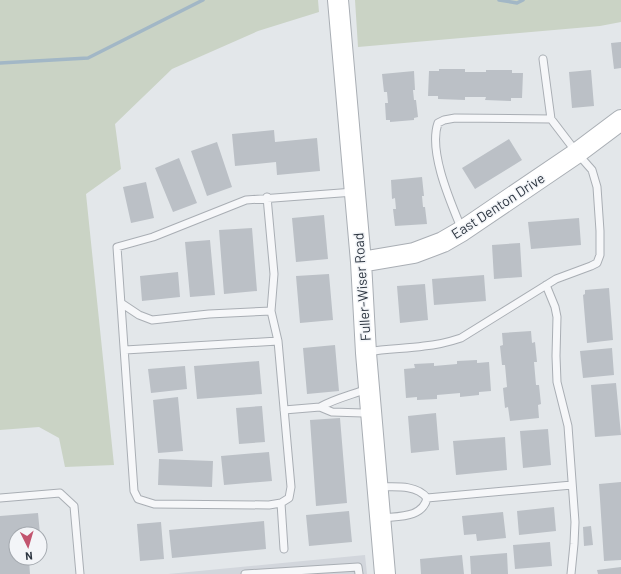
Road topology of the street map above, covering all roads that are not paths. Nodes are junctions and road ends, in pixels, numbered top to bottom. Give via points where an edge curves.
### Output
1 (338, 0) edge
2 (543, 59) dead end
3 (551, 119) junction
4 (621, 120) edge
5 (577, 153) junction
6 (354, 192) junction
7 (267, 197) junction
8 (462, 231) junction
9 (361, 262) junction
10 (546, 285) junction
11 (121, 303) junction
12 (272, 311) junction
13 (278, 341) junction
14 (125, 350) junction
15 (366, 353) junction
16 (369, 389) junction
17 (320, 407) junction
18 (284, 410) junction
19 (372, 419) junction
20 (572, 485) junction
21 (377, 487) junction
22 (0, 498) edge
23 (427, 498) junction
24 (281, 503) junction
25 (380, 518) junction
26 (284, 549) dead end
27 (80, 574) edge
28 (245, 574) edge
29 (359, 574) edge
30 (385, 574) edge
31 (571, 574) edge

1 - 6 street, Fuller-Wiser Road
2 - 3 lane
3 - 5 lane
3 - 8 lane via 455,118 438,123 437,159
4 - 5 street, East Denton Drive
5 - 8 street, East Denton Drive
5 - 10 lane via 592,170 597,187 600,255 597,263 592,266
6 - 7 lane
6 - 9 street, Fuller-Wiser Road
7 - 11 lane via 246,200 153,237 117,247
7 - 12 lane via 274,274
8 - 9 street, East Denton Drive via 443,242 414,253
9 - 15 street, Fuller-Wiser Road
10 - 15 lane via 461,338 444,343
10 - 20 lane via 557,317 557,382 568,426
11 - 12 lane via 138,315 152,320
11 - 14 lane
12 - 13 lane
13 - 14 lane
13 - 18 lane
14 - 24 lane via 134,491 138,499 154,504
15 - 16 street, Fuller-Wiser Road
16 - 17 lane
16 - 19 street, Fuller-Wiser Road
17 - 18 lane
17 - 19 lane via 332,412 363,414
18 - 24 lane via 291,487 289,498
19 - 21 street, Fuller-Wiser Road
20 - 23 lane
20 - 31 lane via 575,522
21 - 23 lane via 416,490
21 - 25 street, Fuller-Wiser Road
22 - 27 lane via 60,493 74,506
23 - 25 lane via 423,508 417,512
24 - 26 lane
25 - 30 street, Fuller-Wiser Road
28 - 29 lane via 358,567

